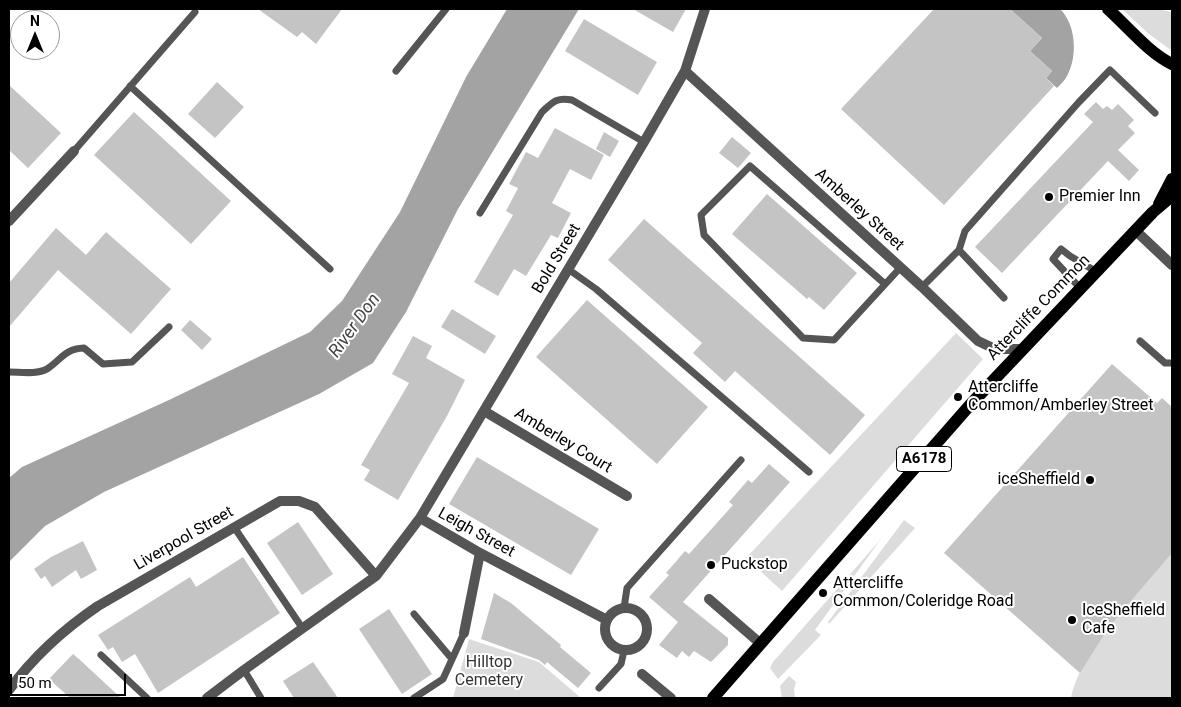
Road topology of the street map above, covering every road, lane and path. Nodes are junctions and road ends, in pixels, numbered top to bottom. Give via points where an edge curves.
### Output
1 (446, 9) edge
2 (706, 9) edge
3 (1108, 9) edge
4 (195, 12) dead end
5 (1172, 64) edge
6 (396, 71) dead end
7 (685, 71) junction
8 (130, 86) junction
9 (1155, 112) dead end
10 (644, 142) junction
11 (74, 151) joint
12 (1172, 179) edge
13 (1172, 196) edge
14 (1153, 212) junction
15 (480, 213) dead end
16 (9, 221) edge
17 (1136, 231) junction
18 (959, 250) junction
19 (1172, 265) edge
20 (900, 268) junction
21 (330, 269) dead end
22 (568, 269) junction
23 (1097, 272) junction
24 (885, 284) junction
25 (922, 286) junction
26 (1081, 289) junction
27 (1004, 298) dead end
28 (169, 327) dead end
29 (1140, 341) dead end
30 (1022, 349) junction
31 (1172, 363) edge
32 (9, 372) edge
33 (484, 411) junction
34 (740, 460) dead end
35 (809, 472) dead end
36 (627, 496) dead end
37 (420, 518) junction
38 (234, 527) junction
39 (480, 553) junction
40 (376, 576) junction
41 (709, 599) dead end
42 (624, 608) junction
43 (414, 614) dead end
44 (607, 620) junction
45 (303, 629) junction
46 (464, 633) joint
47 (761, 644) junction
48 (624, 651) junction
49 (101, 655) dead end
50 (452, 659) junction
51 (244, 670) junction
52 (642, 674) dead end
53 (599, 688) dead end
54 (9, 690) edge
55 (718, 696) edge
56 (146, 698) edge
57 (208, 698) edge
58 (261, 698) edge
59 (414, 698) edge
60 (671, 698) edge

1 - 6 lane
2 - 7 street, Bold Street
3 - 5 main road
4 - 8 lane
7 - 10 street, Bold Street
7 - 20 street, Amberley Street
8 - 11 lane
8 - 21 lane
9 - 18 lane via 1110,70 965,231
10 - 15 lane via 572,100 562,98 542,112
10 - 22 street, Bold Street
11 - 16 street
12 - 14 main road, Attercliffe Common / A6178
13 - 14 main road, Attercliffe Common / A6178
14 - 17 main road, Attercliffe Common / A6178
17 - 19 street
17 - 23 main road, Attercliffe Common / A6178
18 - 25 lane
18 - 27 lane
20 - 24 lane
20 - 25 street, Amberley Street
22 - 33 street, Bold Street
22 - 35 lane via 596,289
23 - 26 main road, Attercliffe Common / A6178
23 - 26 lane via 1070,256 1055,253
24 - 24 lane via 834,340 803,338 704,236 701,215 750,166
25 - 30 street, Amberley Street via 978,341 995,349
26 - 30 main road, Attercliffe Common / A6178
28 - 32 lane via 132,362 103,364 84,348 75,348 40,372
29 - 31 lane via 1166,363
30 - 47 main road, Attercliffe Common / A6178
33 - 36 street, Amberley Court
33 - 37 street, Bold Street
34 - 42 lane via 627,588
37 - 39 street, Leigh Street
37 - 40 street, Leigh Street
38 - 40 street, Liverpool Street via 280,501 299,501 315,507
38 - 45 lane
38 - 54 street, Liverpool Street via 71,624 25,667
39 - 44 street, Leigh Street
39 - 46 street
40 - 45 street, Leigh Street
41 - 47 street
42 - 44 street
42 - 48 street via 644,617 648,631 642,644
43 - 50 lane
44 - 48 street via 605,634 608,640
45 - 51 street, Leigh Street
46 - 50 lane
47 - 55 main road, Attercliffe Common / A6178
48 - 53 lane via 621,664
49 - 56 lane
50 - 59 lane via 443,679
51 - 57 street, Leigh Street
51 - 58 lane
52 - 60 street

